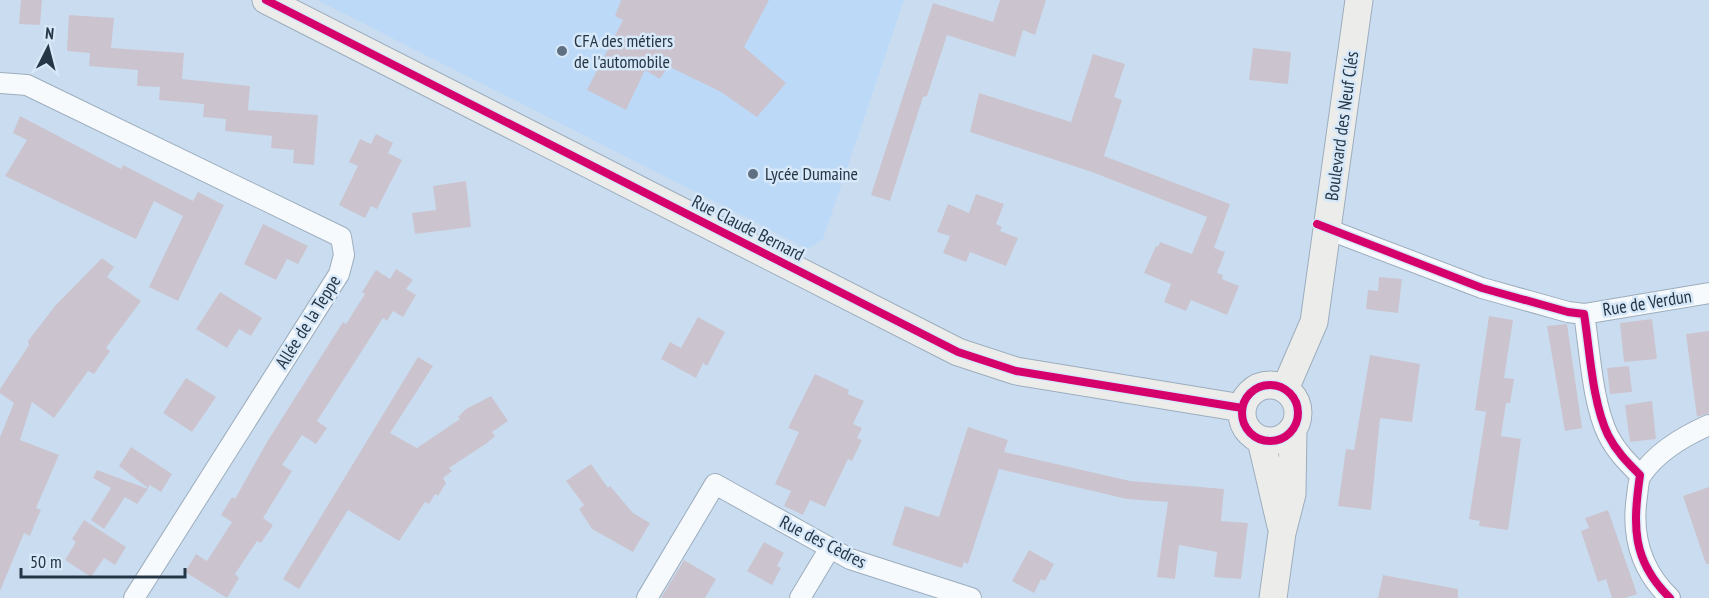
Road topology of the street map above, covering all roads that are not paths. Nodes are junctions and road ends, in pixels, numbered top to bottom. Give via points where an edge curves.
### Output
1 (266, 0) edge
2 (1359, 0) edge
3 (0, 83) edge
4 (1327, 229) junction
5 (1709, 293) edge
6 (1584, 314) junction
7 (1285, 389) junction
8 (1242, 408) junction
9 (1709, 425) edge
10 (1293, 429) junction
11 (1261, 440) junction
12 (1640, 475) junction
13 (1282, 533) junction
14 (830, 548) junction
15 (134, 598) edge
16 (647, 598) edge
17 (801, 598) edge
18 (971, 598) edge
19 (1273, 598) edge
20 (1670, 598) edge

1 - 8 street, Rue Claude Bernard via 958,352 1016,371
2 - 4 street, Boulevard des Neuf Clés
3 - 15 street, Allée de la Teppe via 27,85 341,237 345,255 339,274
4 - 6 street via 1482,288
4 - 7 street, Boulevard des Neuf Clés via 1314,322
5 - 6 street, Rue de Verdun
6 - 12 street via 1607,433
7 - 8 street via 1276,385 1258,387 1245,399
7 - 10 street via 1298,412
8 - 11 street via 1248,431
9 - 12 street via 1681,437
10 - 11 street via 1279,440
10 - 13 street via 1292,494
11 - 13 street
12 - 20 street via 1634,517 1637,544 1644,565
13 - 19 street
14 - 16 street, Rue des Cèdres via 716,484
14 - 17 street
14 - 18 street, Rue des Cèdres via 850,559

